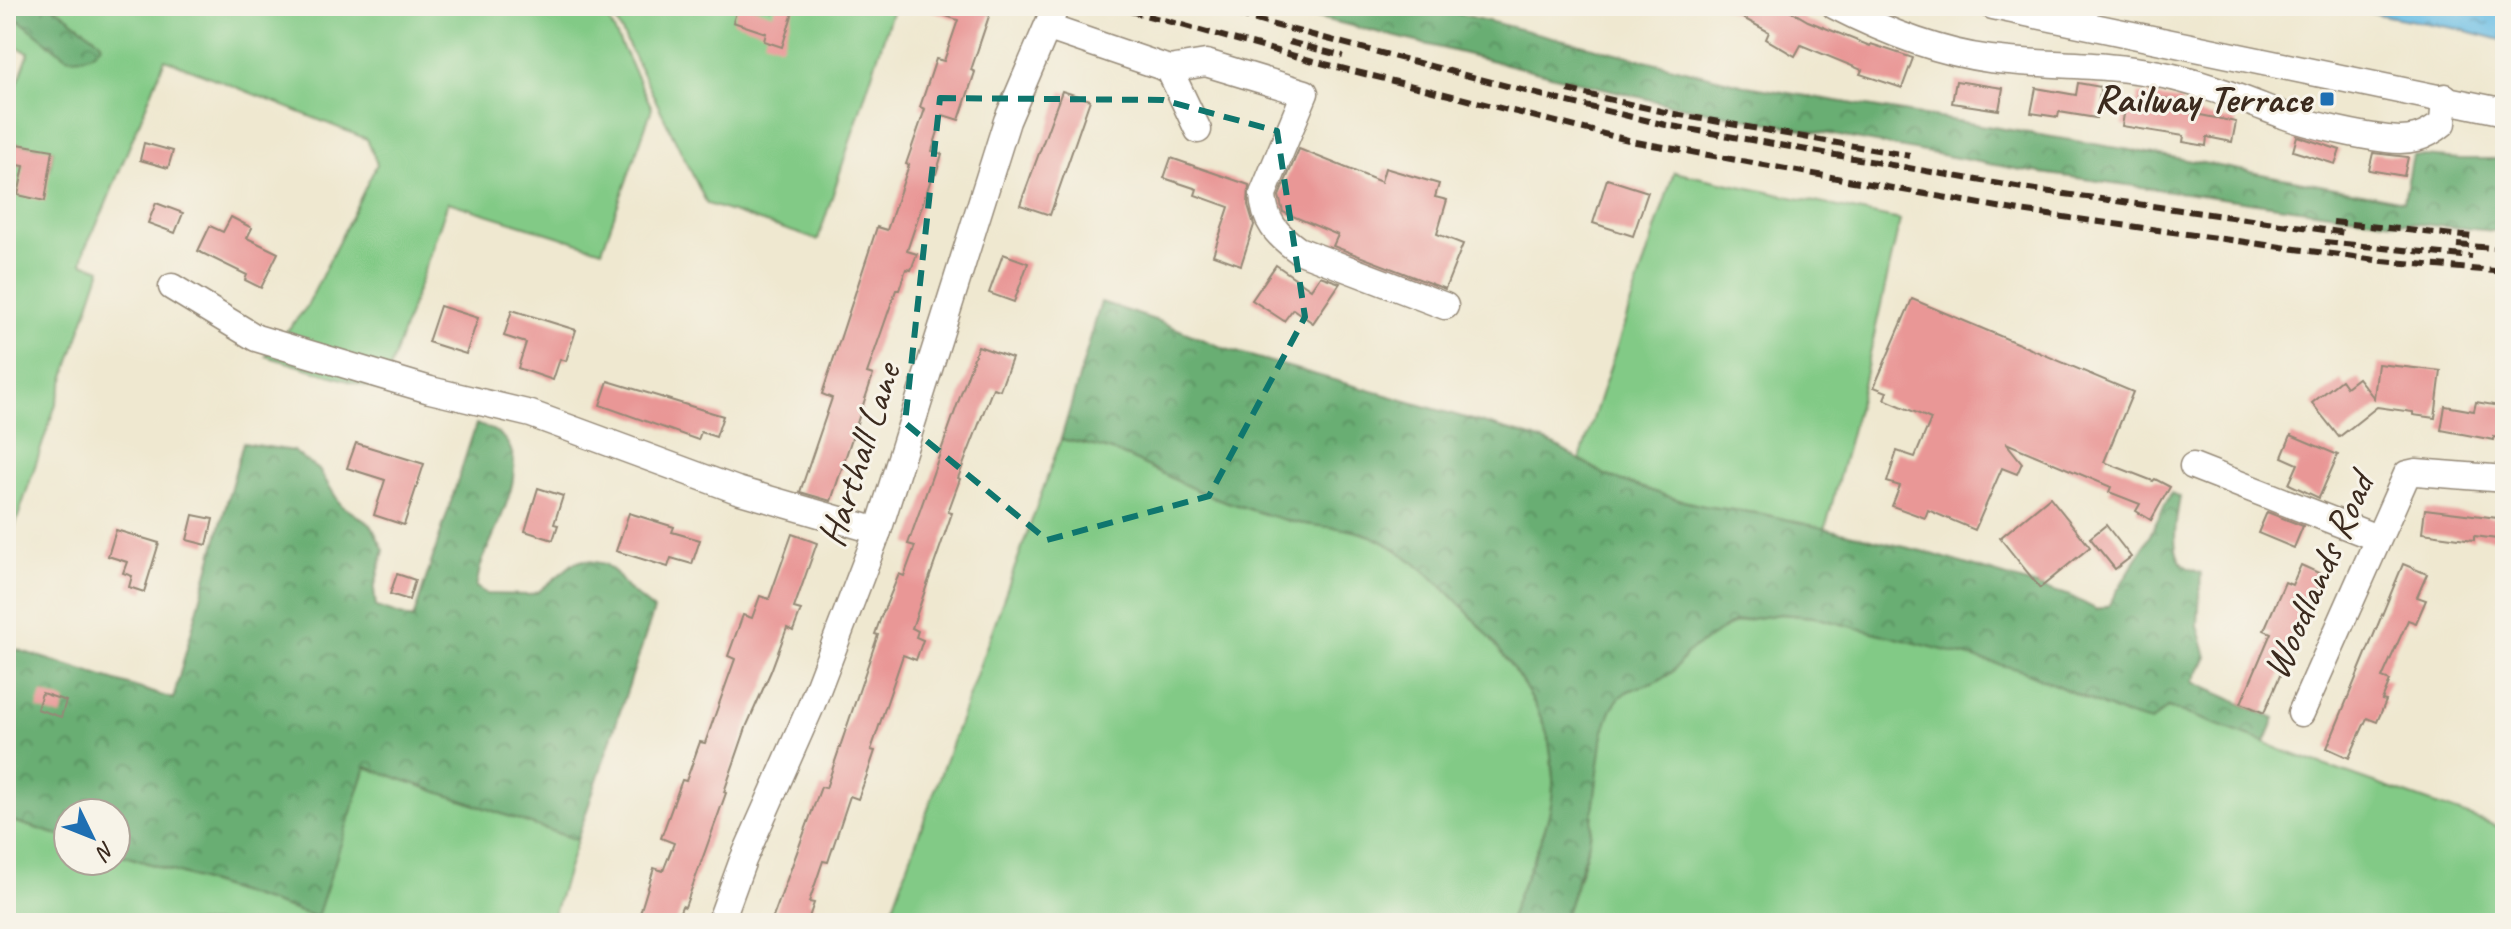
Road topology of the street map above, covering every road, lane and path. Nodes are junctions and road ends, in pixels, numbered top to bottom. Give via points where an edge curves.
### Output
1 (1835, 6) edge
2 (1993, 6) edge
3 (1053, 17) edge
4 (1169, 69) junction
5 (2445, 97) junction
6 (2505, 112) edge
7 (1198, 130) dead end
8 (172, 287) dead end
9 (1445, 306) dead end
10 (2193, 466) dead end
11 (2505, 479) edge
12 (878, 531) junction
13 (2377, 538) junction
14 (2301, 713) dead end
15 (720, 923) edge

1 - 5 street via 1940,48 1988,59 2158,74 2224,91 2289,117 2386,139 2426,137 2443,123
2 - 5 street
3 - 4 street
3 - 12 street, Harthall Lane via 1007,121
4 - 7 street
4 - 9 street via 1206,63 1305,93 1263,194 1271,224 1298,250
5 - 6 street
8 - 12 street via 256,338 531,414 737,490
10 - 13 street
11 - 13 street, Woodlands Road via 2407,474
12 - 15 street, Harthall Lane
13 - 14 street, Woodlands Road

